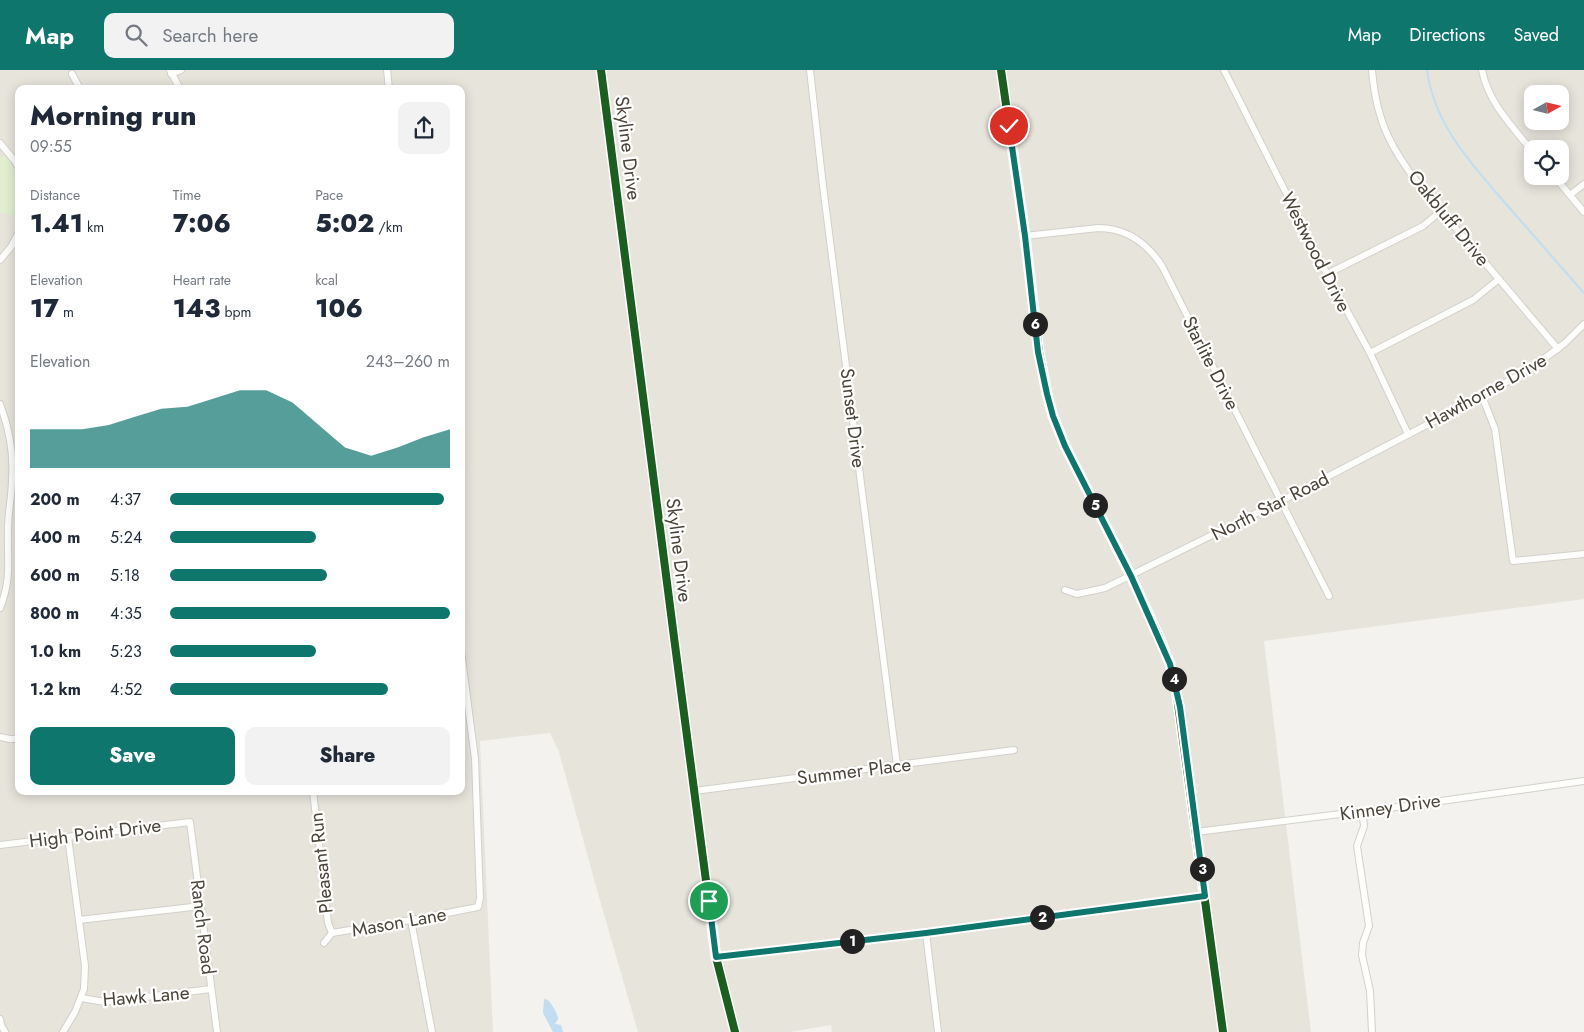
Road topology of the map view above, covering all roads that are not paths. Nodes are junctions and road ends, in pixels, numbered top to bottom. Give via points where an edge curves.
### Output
1 (181, 70) edge
2 (387, 70) edge
3 (601, 70) edge
4 (810, 70) edge
5 (1001, 70) edge
6 (1224, 70) edge
7 (1372, 70) edge
8 (1482, 70) edge
9 (170, 72) edge
10 (72, 74) dead end
11 (78, 85) edge
12 (178, 85) edge
13 (389, 85) edge
14 (1524, 141) edge
15 (0, 143) edge
16 (15, 162) edge
17 (1584, 184) edge
18 (1562, 185) edge
19 (1570, 195) junction
20 (1441, 211) junction
21 (1584, 212) edge
22 (1025, 236) junction
23 (15, 241) edge
24 (0, 260) edge
25 (1327, 274) junction
26 (1499, 279) junction
27 (1584, 324) edge
28 (1558, 349) junction
29 (1370, 353) junction
30 (1482, 396) junction
31 (0, 404) edge
32 (1408, 434) junction
33 (1281, 501) junction
34 (1584, 554) edge
35 (1131, 576) junction
36 (1065, 590) dead end
37 (1329, 596) dead end
38 (0, 608) edge
39 (465, 682) edge
40 (0, 737) edge
41 (15, 738) edge
42 (1014, 750) dead end
43 (897, 766) junction
44 (1584, 781) edge
45 (694, 791) junction
46 (313, 795) edge
47 (1362, 811) junction
48 (190, 822) joint
49 (1196, 832) junction
50 (68, 836) junction
51 (0, 845) edge
52 (1205, 896) junction
53 (201, 906) junction
54 (79, 920) junction
55 (411, 920) junction
56 (332, 933) junction
57 (926, 933) junction
58 (324, 943) dead end
59 (716, 957) junction
60 (211, 989) junction
61 (80, 998) junction
62 (0, 1019) edge
63 (5, 1032) edge
64 (63, 1032) edge
65 (217, 1032) edge
66 (432, 1032) edge
67 (735, 1032) edge
68 (938, 1032) edge
69 (1223, 1032) edge
70 (1372, 1032) edge

1 - 9 street
2 - 13 street
3 - 45 street, Skyline Drive
4 - 43 street, Sunset Drive
5 - 22 street
6 - 25 street, Westwood Drive
7 - 20 street, Oakbluff Drive via 1376,99 1388,136 1400,159
8 - 14 street via 1492,99
9 - 12 street
10 - 11 street
15 - 16 street
17 - 19 street
18 - 19 street
19 - 21 street
20 - 25 street via 1423,226
20 - 26 street, Oakbluff Drive
22 - 33 street, Starlite Drive via 1108,228 1125,232 1154,254
22 - 35 street via 1038,352 1053,416
23 - 24 street
25 - 29 street, Westwood Drive
26 - 28 street, Oakbluff Drive
26 - 29 street via 1472,300
27 - 28 street, Hawthorne Drive
28 - 30 street, Hawthorne Drive via 1534,367
29 - 32 street, Westwood Drive
30 - 32 street, Hawthorne Drive
30 - 34 street via 1495,430 1513,561
31 - 38 street via 11,445 12,479 8,579
32 - 33 street, North Star Road
33 - 35 street, North Star Road
33 - 37 street, Starlite Drive
35 - 36 street, North Star Road via 1084,594
35 - 49 street via 1173,676
39 - 55 street, Mason Lane via 475,759 478,907
40 - 41 street
42 - 43 street, Summer Place
43 - 45 street, Summer Place
44 - 47 street, Kinney Drive
45 - 59 street, Skyline Drive
46 - 56 street, Pleasant Run via 328,923
47 - 49 street, Kinney Drive
47 - 70 street via 1364,826 1357,846 1369,926 1362,955 1370,991
48 - 50 street, High Point Drive
48 - 53 street, Ranch Road
49 - 52 street
50 - 51 street, High Point Drive
50 - 54 street
52 - 57 street
52 - 69 street
53 - 54 street
53 - 60 street, Ranch Road
54 - 61 street via 85,966 84,989
55 - 56 street, Mason Lane
55 - 66 street
56 - 58 street, Mason Lane
57 - 59 street
57 - 68 street
59 - 67 street, Skyline Drive
60 - 61 street, Hawk Lane via 105,1002
60 - 65 street, Ranch Road
61 - 64 street
62 - 63 street

